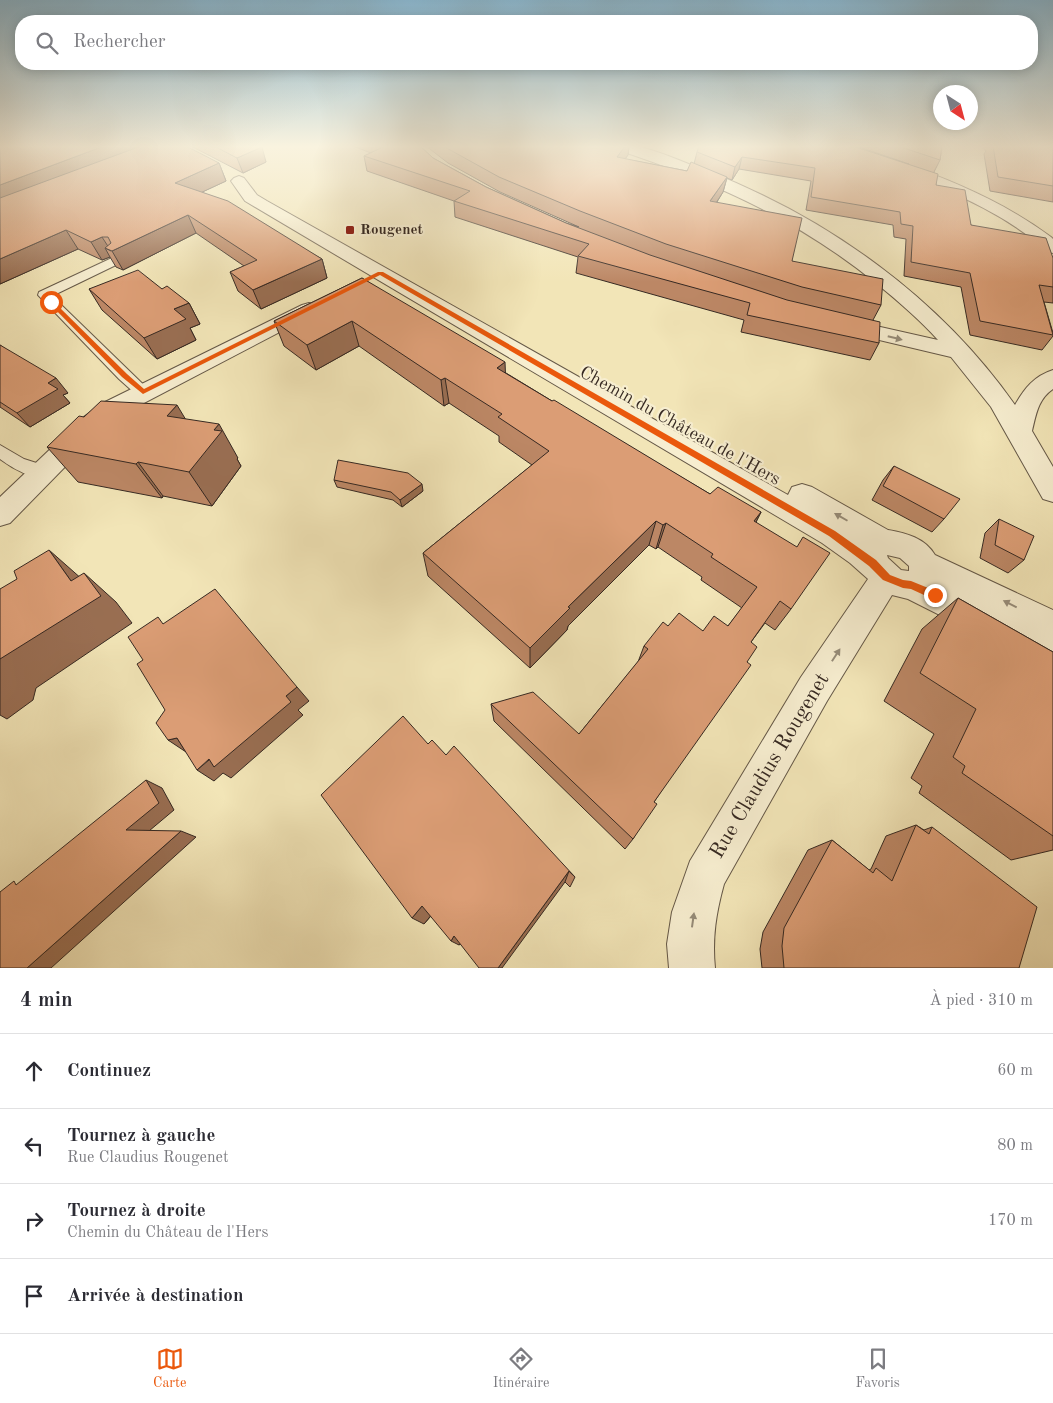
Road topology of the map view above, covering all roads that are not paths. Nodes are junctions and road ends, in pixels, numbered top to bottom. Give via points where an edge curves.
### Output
1 (245, 191) edge
2 (742, 191) edge
3 (959, 191) edge
4 (1053, 248) edge
5 (118, 264) edge
6 (326, 300) edge
7 (828, 321) edge
8 (959, 351) junction
9 (978, 372) junction
10 (1046, 383) edge
11 (143, 392) junction
12 (1019, 431) junction
13 (0, 451) edge
14 (43, 472) junction
15 (1053, 491) edge
16 (0, 515) edge
17 (895, 566) junction
18 (1053, 626) edge
19 (1053, 656) edge
20 (692, 968) edge

1 - 17 street, Chemin du Château de l'Hers via 251,198 379,274 832,534
2 - 8 street via 794,217 875,271 909,298
3 - 4 street via 1014,219
5 - 11 lane via 44,295
6 - 11 street
7 -> 8 street
8 - 9 street
9 - 10 street via 1017,387
9 - 12 street
10 - 12 street via 1026,406
11 - 14 street via 94,422
12 - 15 street
13 - 14 lane via 18,463
14 - 16 street
18 -> 17 street, Chemin du Château de l'Hers via 992,596
17 - 19 street, Chemin du Château de l'Hers
20 -> 17 street, Rue Claudius Rougenet via 690,944 694,912 705,876 814,689

